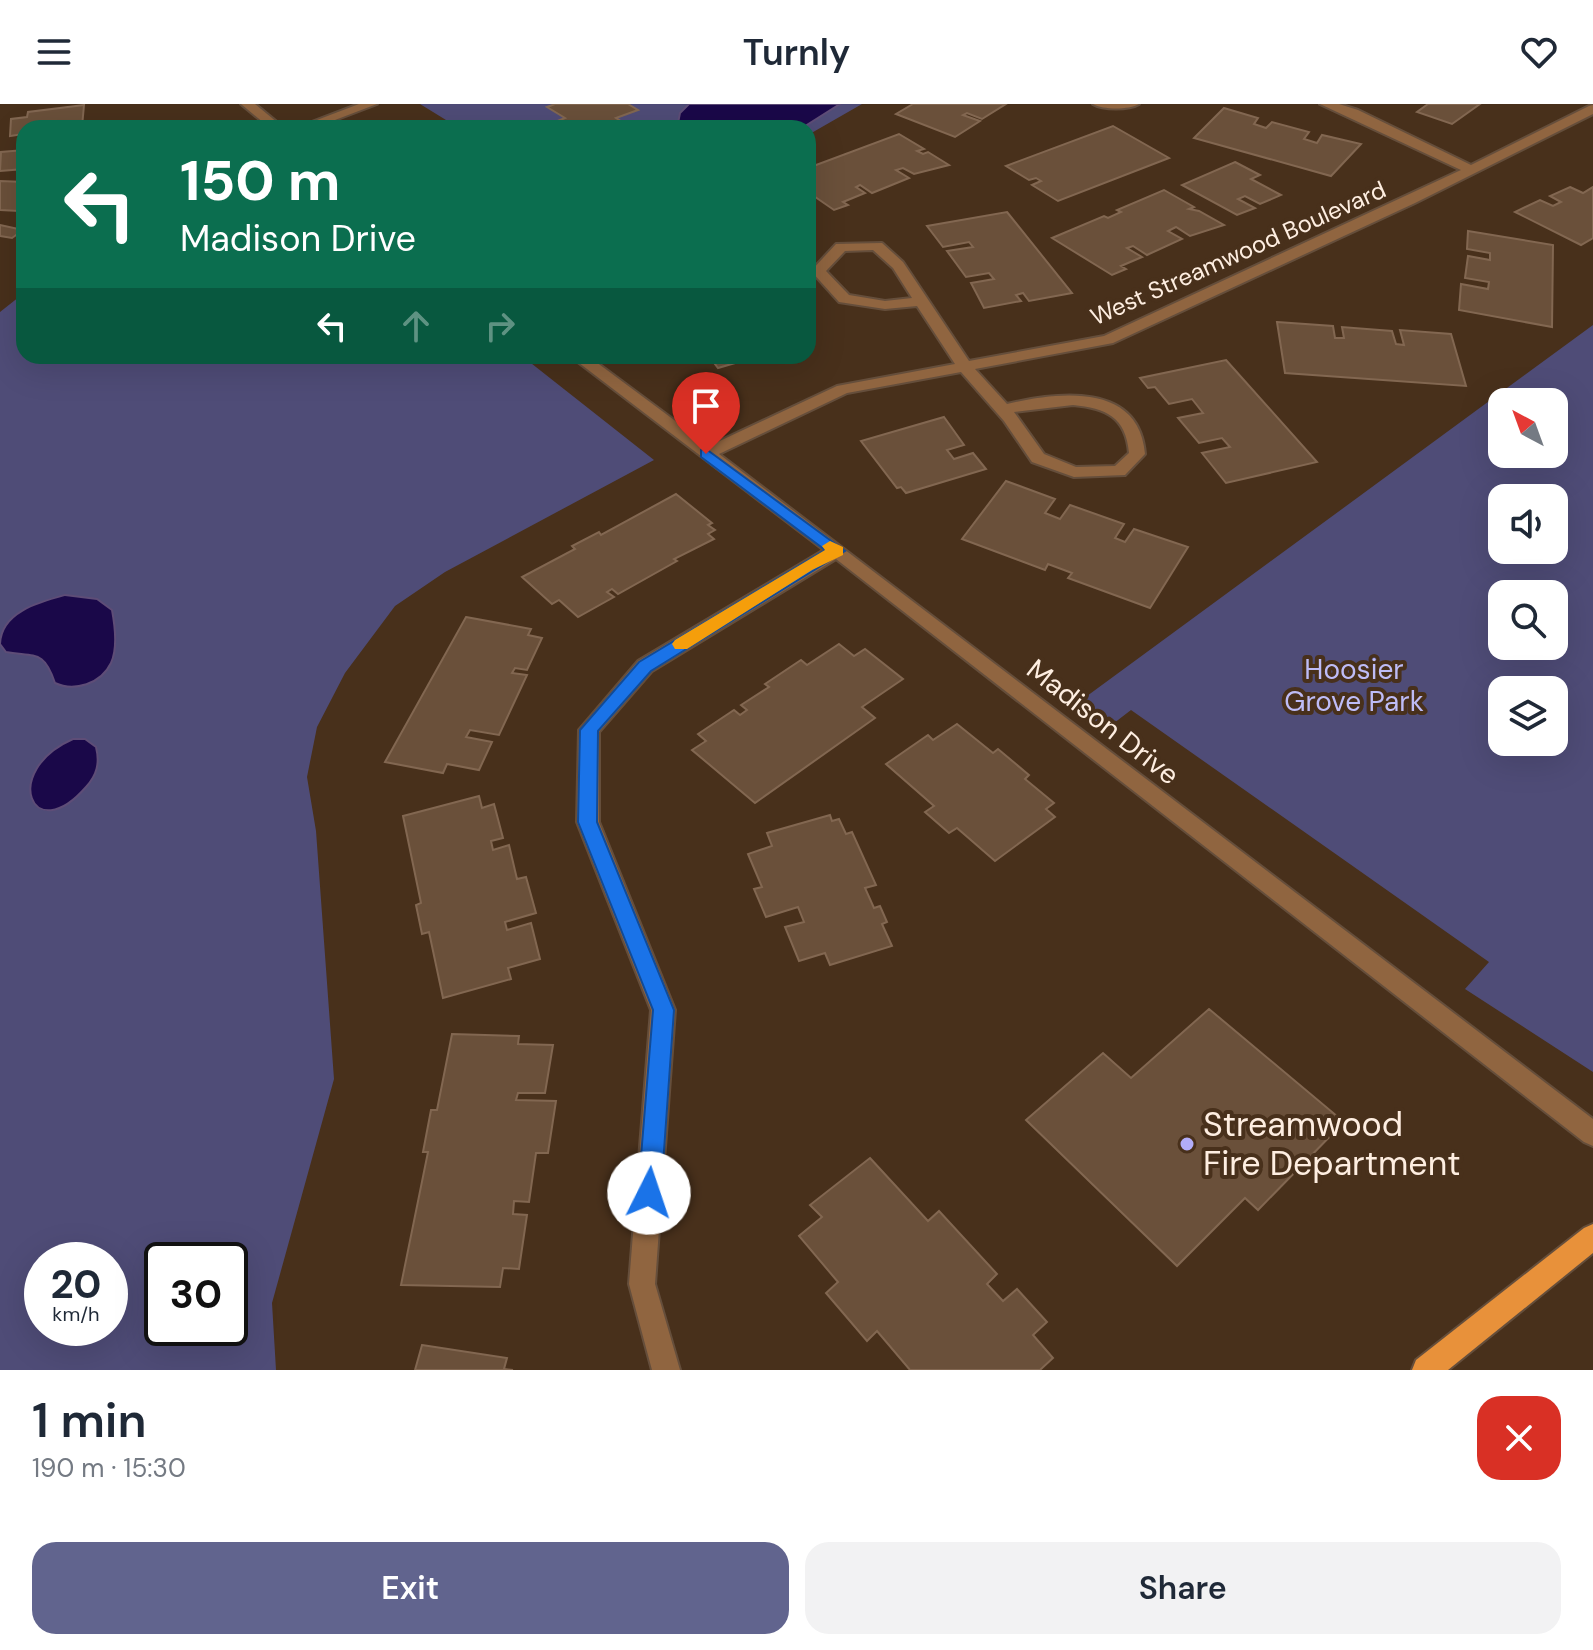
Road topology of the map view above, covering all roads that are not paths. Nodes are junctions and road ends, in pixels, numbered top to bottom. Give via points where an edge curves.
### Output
1 (247, 104) edge
2 (371, 104) edge
3 (1099, 104) edge
4 (1133, 104) edge
5 (1326, 104) edge
6 (347, 107) edge
7 (1593, 109) edge
8 (268, 120) edge
9 (319, 120) edge
10 (1472, 170) junction
11 (920, 301) junction
12 (588, 364) edge
13 (964, 366) junction
14 (1003, 410) junction
15 (706, 454) junction
16 (837, 551) junction
17 (1593, 1134) edge
18 (1593, 1237) edge
19 (666, 1370) edge
20 (1426, 1370) edge

1 - 8 street
2 - 6 street
3 - 4 street
5 - 10 street
6 - 9 street
7 - 10 street, West Streamwood Boulevard
10 - 13 street, West Streamwood Boulevard via 1108,340
11 - 11 street via 898,265 877,246 841,247 818,271 844,299 885,305
11 - 13 street
12 - 15 street, Madison Drive
13 - 14 street
13 - 15 street, West Streamwood Boulevard via 843,389
14 - 14 street via 1038,458 1074,472 1119,471 1137,454 1135,431 1120,413 1086,401 1042,399
15 - 16 street, Madison Drive
16 - 17 street, Madison Drive
16 - 19 street via 645,666 589,730 588,822 663,1010 642,1284
18 - 20 main road

